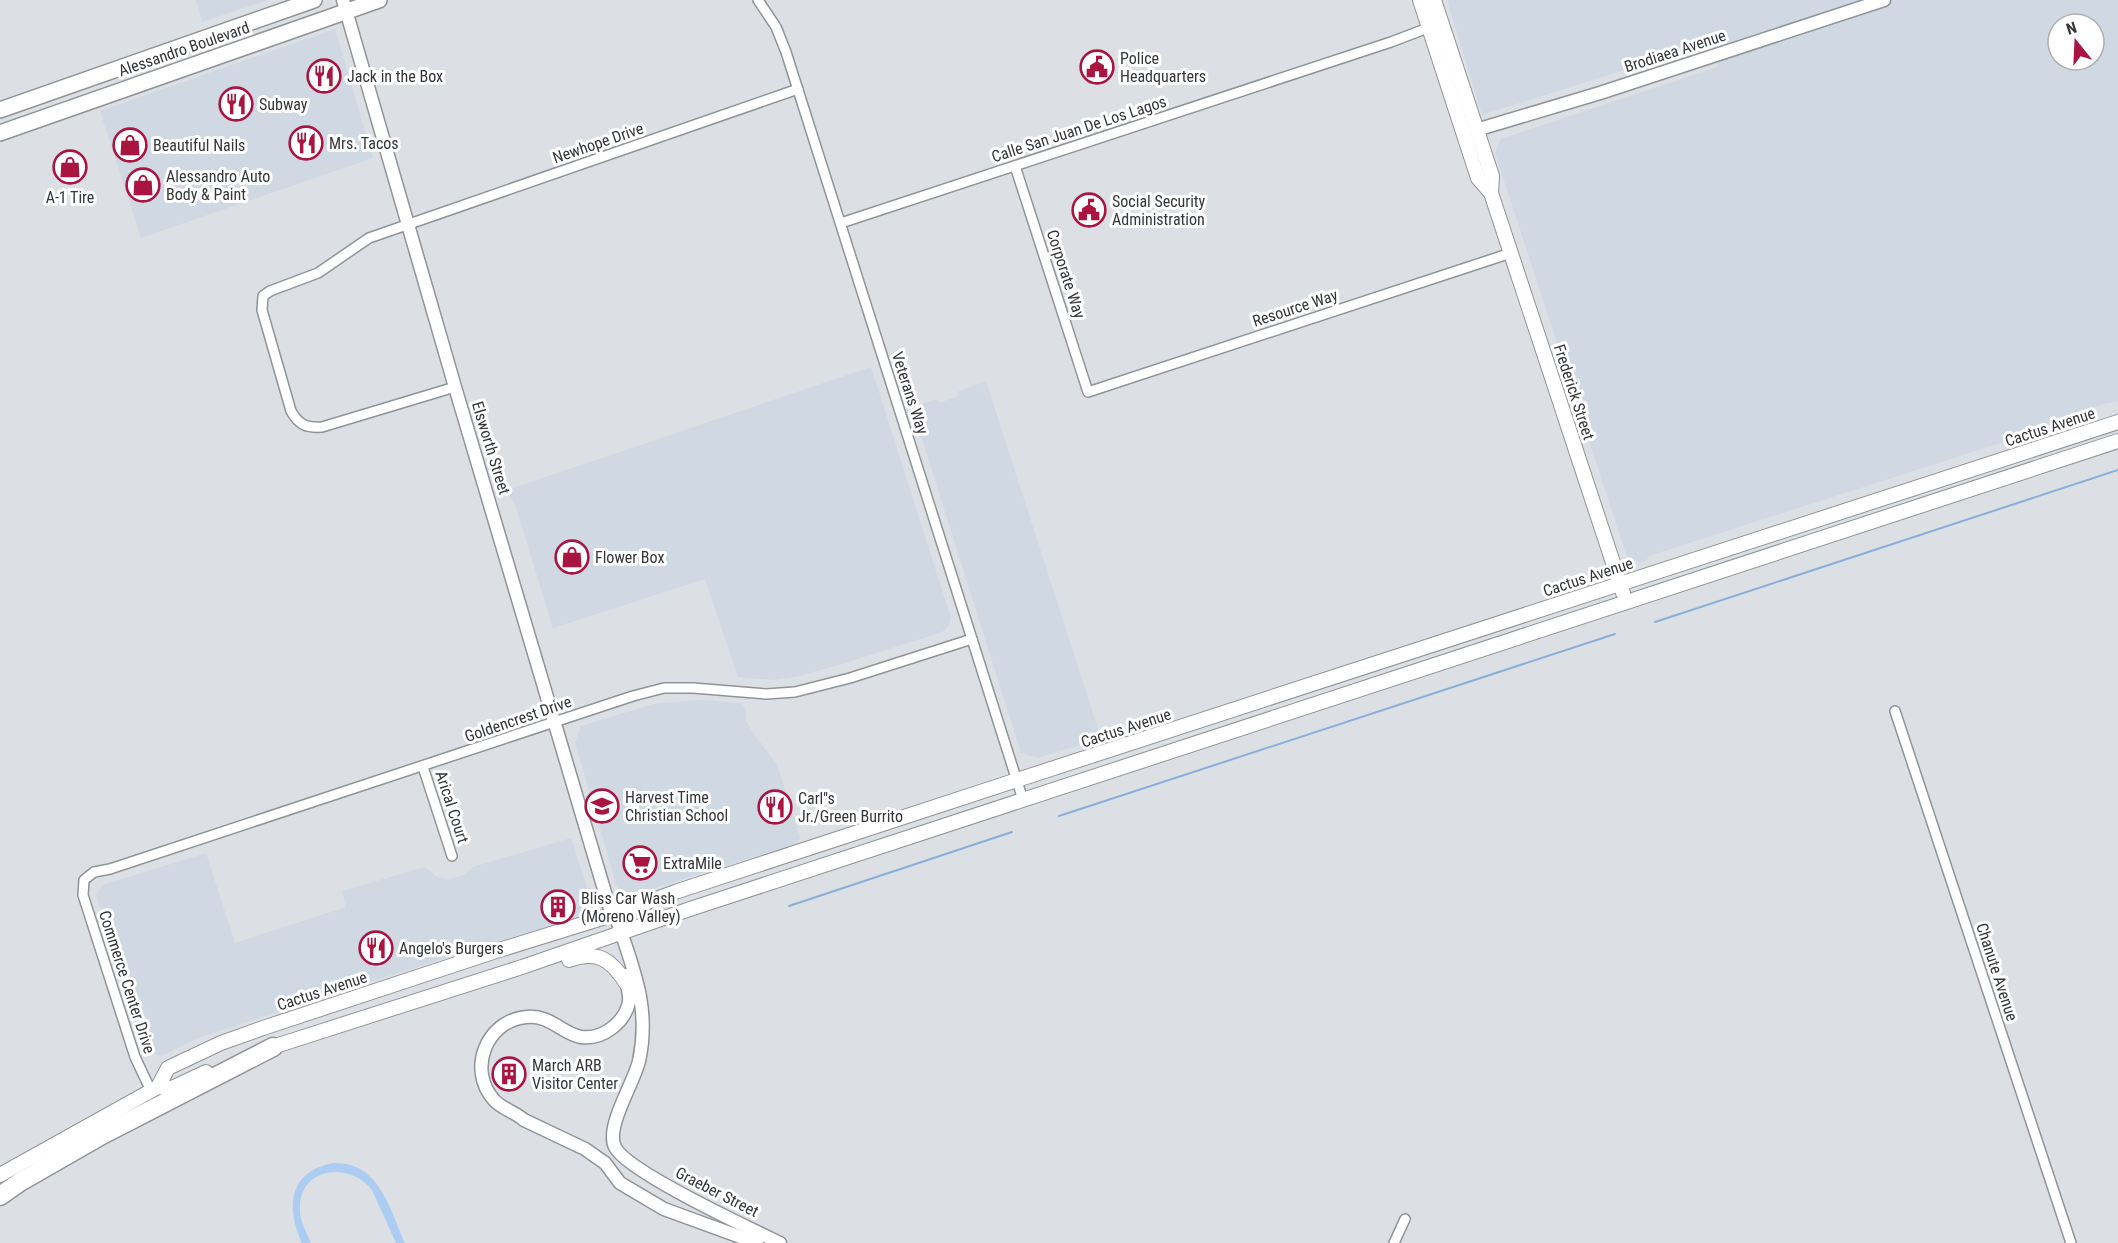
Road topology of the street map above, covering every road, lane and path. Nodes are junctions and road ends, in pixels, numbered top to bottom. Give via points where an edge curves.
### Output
1 (314, 0) edge
2 (379, 0) edge
3 (758, 0) edge
4 (1420, 0) edge
5 (1434, 0) edge
6 (1884, 0) edge
7 (345, 6) edge
8 (1435, 26) junction
9 (136, 62) junction
10 (143, 82) junction
11 (798, 89) junction
12 (0, 110) edge
13 (1476, 130) junction
14 (0, 133) edge
15 (1015, 166) junction
16 (1491, 193) junction
17 (841, 223) junction
18 (409, 225) junction
19 (1511, 254) junction
20 (455, 387) junction
21 (1088, 392) joint
22 (2118, 422) edge
23 (2118, 441) edge
24 (1620, 584) junction
25 (1626, 602) junction
26 (972, 639) junction
27 (1895, 711) dead end
28 (555, 722) junction
29 (423, 767) junction
30 (1017, 780) junction
31 (1023, 800) junction
32 (452, 856) dead end
33 (84, 880) joint
34 (610, 913) junction
35 (617, 935) junction
36 (522, 967) junction
37 (626, 983) junction
38 (608, 1031) junction
39 (593, 1044) dead end
40 (273, 1047) junction
41 (154, 1089) junction
42 (0, 1175) edge
43 (0, 1196) edge
44 (1405, 1219) dead end
45 (757, 1243) edge
46 (780, 1243) edge
47 (1394, 1243) edge
48 (2071, 1243) edge

1 - 9 main road, Alessandro Boulevard
2 - 7 main road, Alessandro Boulevard
3 - 11 street, Veterans Way via 776,27
4 - 8 main road, Frederick Street
5 - 8 main road, Frederick Street
6 - 13 street, Brodiaea Avenue
7 - 10 main road, Alessandro Boulevard
7 - 18 street, Elsworth Street
8 - 13 main road, Frederick Street
8 - 15 street, Calle San Juan De Los Lagos
8 - 16 main road, Frederick Street via 1479,178
9 - 10 main road
9 - 12 main road, Alessandro Boulevard
10 - 14 main road, Alessandro Boulevard
11 - 17 street, Veterans Way
11 - 18 street, Newhope Drive
13 - 16 main road, Frederick Street via 1492,176
15 - 17 street, Calle San Juan De Los Lagos
15 - 21 street, Corporate Way
16 - 19 main road, Frederick Street
17 - 26 street, Veterans Way
18 - 20 street, Elsworth Street
18 - 20 street, Newhope Drive via 369,238 318,273 270,291 263,296 264,319 291,411 307,428 322,427
19 - 21 street, Resource Way
19 - 24 main road, Frederick Street
20 - 28 street, Elsworth Street
22 - 24 main road, Cactus Avenue
23 - 25 main road, Cactus Avenue
24 - 25 main road, Frederick Street
24 - 30 main road, Cactus Avenue
25 - 31 main road, Cactus Avenue
26 - 28 street, Goldencrest Drive via 795,692 664,688
26 - 30 street, Veterans Way
27 - 48 street, Chanute Avenue
28 - 29 street, Goldencrest Drive
28 - 34 street, Elsworth Street
29 - 32 street, Arical Court
29 - 33 street, Goldencrest Drive via 94,872
30 - 31 street, Veterans Way
30 - 34 main road, Cactus Avenue
31 - 35 main road, Cactus Avenue
33 - 41 street, Commerce Center Drive via 83,895 135,1057
34 - 35 street, Elsworth Street
34 - 41 main road, Cactus Avenue via 221,1043 168,1068
35 - 36 main road, Cactus Avenue
35 - 37 street
35 - 46 street, Graeber Street via 640,992 644,1021 639,1060 613,1132 615,1147 639,1170
36 - 37 main road via 592,956 615,967
36 - 40 main road, Cactus Avenue
37 - 38 street via 627,1008
38 - 39 street
38 - 45 street, Graeber Street via 581,1037 548,1020 515,1019 495,1030 489,1039 483,1051 483,1082 495,1101 524,1120 585,1149 631,1190 664,1209
40 - 41 main road, Cactus Avenue via 172,1088
40 - 43 highway via 102,1135
41 - 42 main road, Cactus Avenue
44 - 47 street

